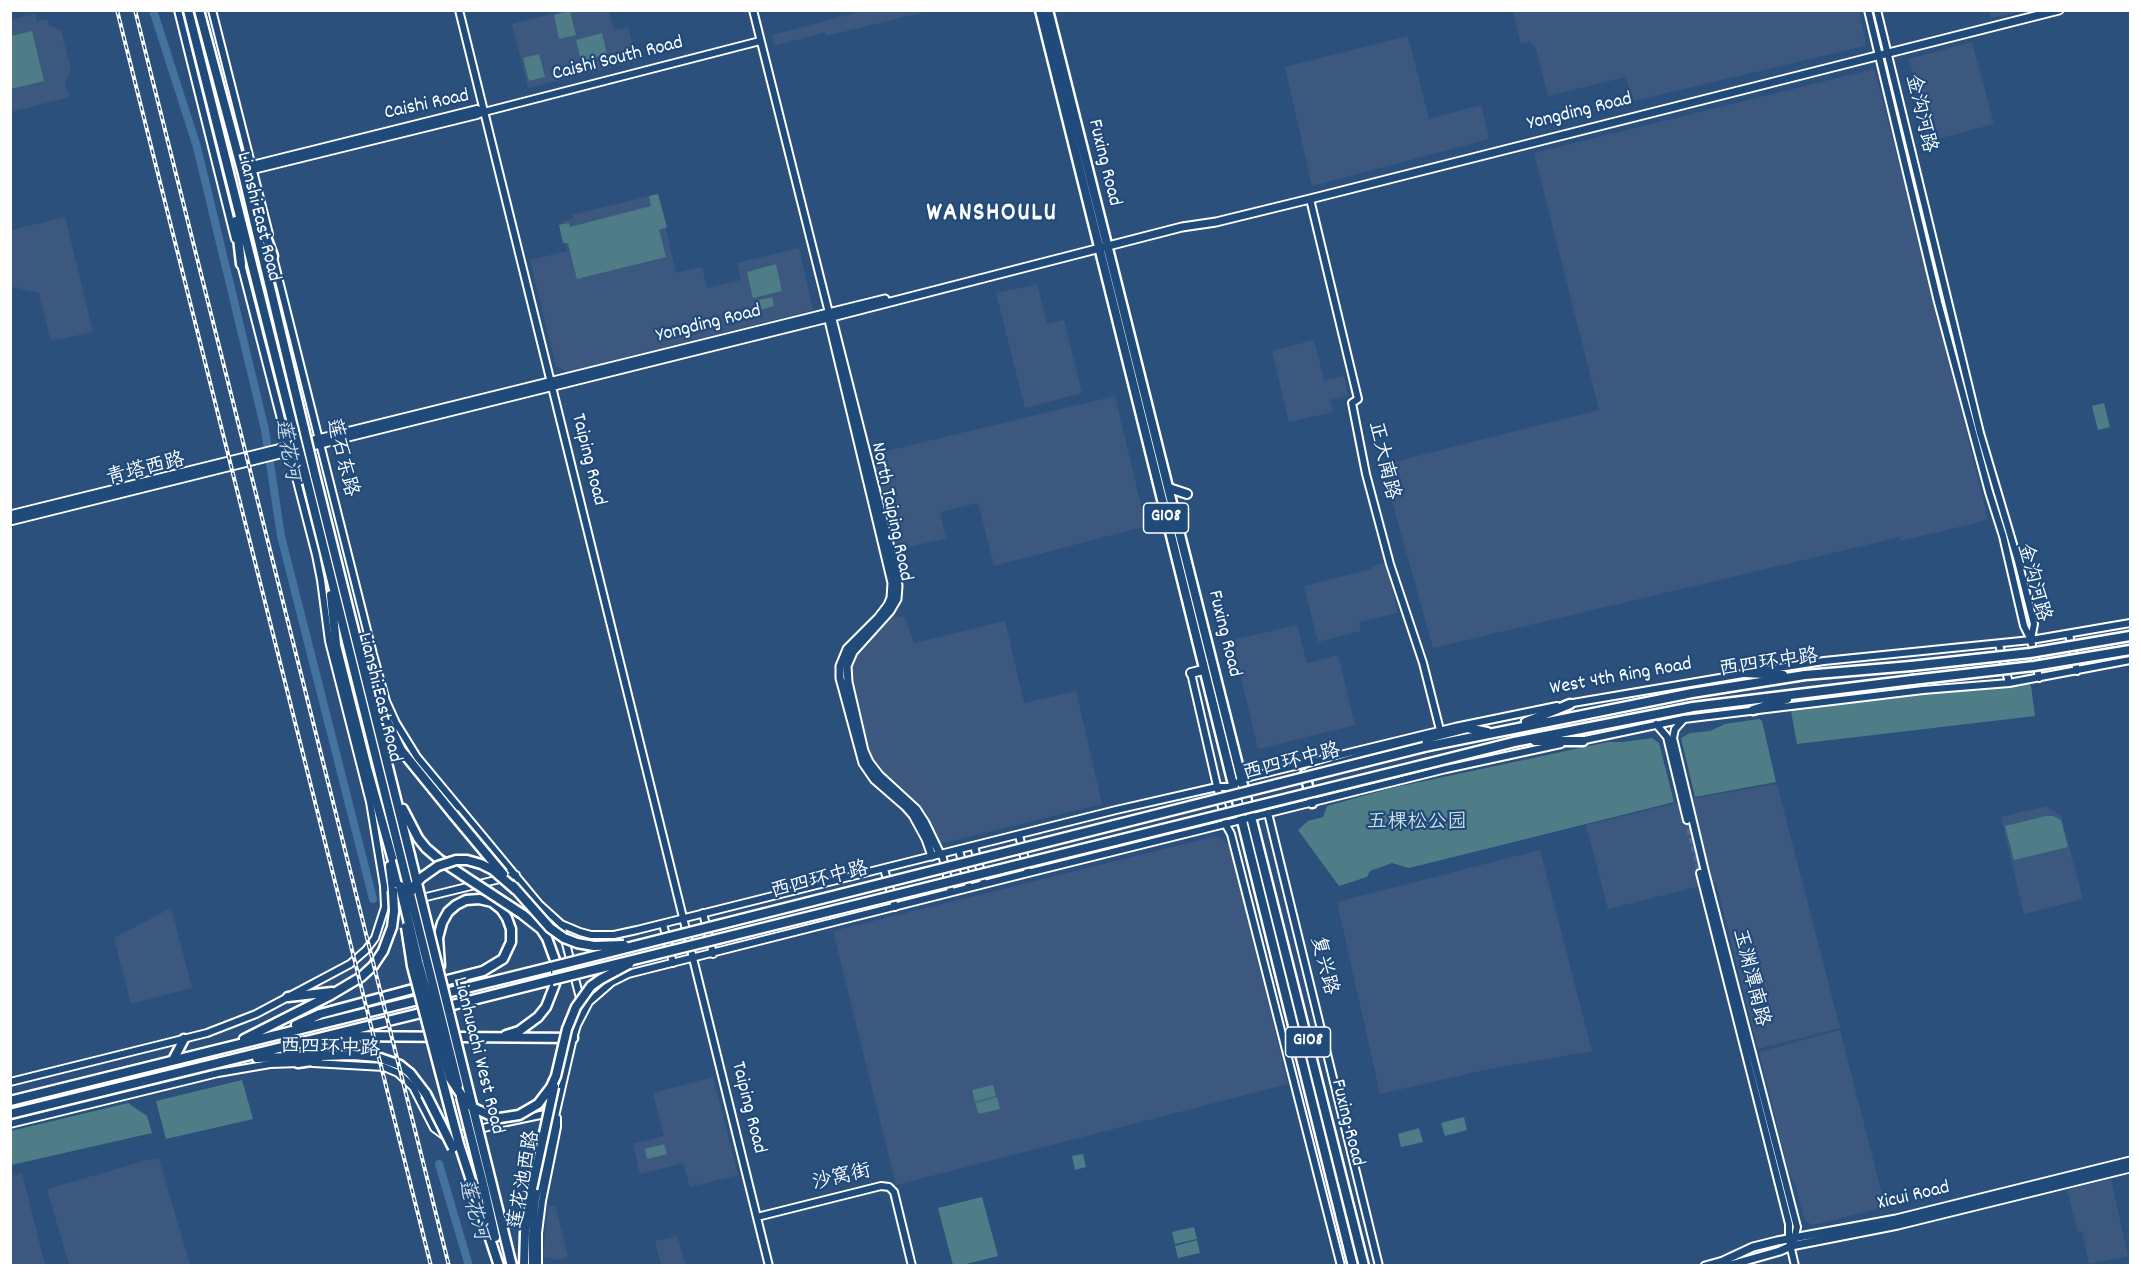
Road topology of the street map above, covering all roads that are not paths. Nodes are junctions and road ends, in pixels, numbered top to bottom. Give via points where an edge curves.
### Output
1 (178, 10) edge
2 (187, 10) edge
3 (212, 10) edge
4 (459, 10) edge
5 (753, 10) edge
6 (1040, 10) edge
7 (1048, 10) edge
8 (1868, 10) edge
9 (1878, 10) edge
10 (2060, 10) edge
11 (200, 13) edge
12 (760, 41) junction
13 (1888, 54) junction
14 (1878, 57) junction
15 (484, 112) junction
16 (252, 167) junction
17 (243, 174) junction
18 (232, 187) junction
19 (1310, 199) junction
20 (1102, 247) junction
21 (273, 256) junction
22 (241, 264) junction
23 (829, 316) junction
24 (551, 384) junction
25 (318, 441) junction
26 (289, 449) junction
27 (264, 455) junction
28 (1169, 488) junction
29 (1187, 494) dead end
30 (10, 515) edge
31 (10, 521) edge
32 (331, 576) junction
33 (2130, 623) edge
34 (2069, 634) junction
35 (2130, 636) edge
36 (2031, 640) junction
37 (1999, 644) junction
38 (2130, 650) edge
39 (2130, 660) edge
40 (1203, 670) junction
41 (2077, 671) junction
42 (1191, 673) joint
43 (1745, 673) junction
44 (1805, 675) junction
45 (367, 678) junction
46 (2039, 678) junction
47 (2008, 682) junction
48 (1805, 693) junction
49 (1570, 704) junction
50 (1753, 710) junction
51 (1684, 719) junction
52 (1656, 724) junction
53 (1509, 729) junction
54 (1440, 730) junction
55 (1490, 733) junction
56 (1582, 741) junction
57 (1514, 742) junction
58 (1305, 774) junction
59 (1243, 783) junction
60 (1217, 787) junction
61 (1232, 787) junction
62 (394, 791) junction
63 (1312, 803) junction
64 (1268, 813) junction
65 (1252, 818) junction
66 (1687, 820) tunnel mouth
67 (1241, 821) junction
68 (1226, 825) junction
69 (1019, 835) junction
70 (974, 846) junction
71 (959, 850) junction
72 (938, 855) junction
73 (405, 857) junction
74 (884, 869) junction
75 (1028, 873) junction
76 (1700, 873) tunnel mouth
77 (516, 875) junction
78 (984, 884) junction
79 (397, 888) junction
80 (969, 888) junction
81 (516, 890) junction
82 (951, 892) junction
83 (385, 907) junction
84 (895, 907) junction
85 (703, 913) junction
86 (683, 918) junction
87 (561, 924) junction
88 (663, 924) junction
89 (639, 944) junction
90 (713, 954) junction
91 (643, 957) junction
92 (693, 959) junction
93 (673, 963) junction
94 (441, 982) junction
95 (346, 987) junction
96 (288, 997) junction
97 (583, 1012) junction
98 (269, 1036) junction
99 (327, 1037) junction
100 (494, 1038) junction
101 (573, 1038) junction
102 (184, 1039) junction
103 (229, 1046) junction
104 (353, 1054) junction
105 (173, 1060) junction
106 (232, 1060) junction
107 (298, 1063) junction
108 (556, 1076) junction
109 (10, 1082) edge
110 (13, 1100) edge
111 (556, 1112) junction
112 (10, 1115) edge
113 (10, 1124) edge
114 (456, 1146) junction
115 (2130, 1161) edge
116 (2130, 1168) edge
117 (488, 1187) junction
118 (757, 1217) junction
119 (1792, 1241) junction
120 (500, 1266) edge
121 (512, 1266) edge
122 (524, 1266) edge
123 (532, 1266) edge
124 (538, 1266) edge
125 (769, 1266) edge
126 (912, 1266) edge
127 (1341, 1266) edge
128 (1353, 1266) edge
129 (1364, 1266) edge
130 (1379, 1266) edge
131 (1705, 1266) edge
132 (1727, 1266) edge
133 (1795, 1266) edge

1 - 22 street
2 - 18 highway, Lianshi East Road
3 - 16 street, 莲石东路
4 - 15 street, Taiping Road
5 - 12 street, North Taiping Road
6 - 20 highway, Fuxing Road / G108
7 - 20 highway, Fuxing Road / G108
8 - 14 street, 金沟河路
9 - 13 street, 金沟河路
10 - 13 main road, Yongding Road
11 - 17 highway, Lianshi East Road
12 - 15 street, Caishi South Road
12 - 23 street, North Taiping Road
13 - 14 main road, Yongding Road
13 - 36 street, 金沟河路 via 1980,433 2034,624
14 - 19 main road, Yongding Road
14 - 36 street, 金沟河路 via 1969,418
15 - 16 street, Caishi Road
15 - 24 street, Taiping Road
16 - 21 street, 莲石东路
17 - 21 highway
17 - 45 highway, Lianshi East Road, bridge
18 - 22 highway
18 - 32 highway, Lianshi East Road, bridge
19 - 20 main road, Yongding Road
19 - 54 street, 正大南路 via 1358,399 1352,403 1366,474
20 - 23 main road, Yongding Road
20 - 28 highway, Fuxing Road / G108
20 - 40 highway, Fuxing Road / G108
21 - 25 street, 莲石东路
22 - 26 street
23 - 24 main road, Yongding Road
23 - 72 main road, North Taiping Road via 892,584 888,605 847,649 840,678 863,763 874,779 913,815
24 - 25 main road, Yongding Road
24 - 86 street, Taiping Road
25 - 26 main road, Yongding Road
25 - 77 street, 莲石东路 via 381,682 396,723 417,757
26 - 27 main road, 青塔西路
26 - 83 street via 321,580 329,640 370,802
27 - 30 main road, 青塔西路
27 - 31 main road, 青塔西路
28 - 29 main road
28 - 59 highway, Fuxing Road / G108
32 - 73 highway, Lianshi East Road
32 - 79 highway via 336,645
33 - 34 street, West 4th Ring Road
34 - 36 street, West 4th Ring Road
34 - 41 street
35 - 44 highway, 西四环中路, bridge via 2030,653
36 - 37 street, West 4th Ring Road
36 - 46 street
37 - 43 street, West 4th Ring Road
37 - 47 street
38 - 48 highway, 西四环中路, bridge via 2034,666
39 - 41 street
40 - 42 main road
40 - 61 highway, Fuxing Road / G108
41 - 46 street
42 - 60 street
43 - 44 highway
43 - 49 street, West 4th Ring Road
44 - 53 highway, 西四环中路
45 - 62 highway, Lianshi East Road
45 - 81 highway, bridge via 401,750
46 - 47 street
47 - 50 street
48 - 50 highway
48 - 57 highway, 西四环中路 via 1693,707
49 - 53 highway
49 - 54 street, West 4th Ring Road
50 - 51 street
51 - 52 street
51 - 119 street, 玉渊潭南路 via 1673,738 1791,1200 1797,1227
52 - 56 street
52 - 66 street via 1667,737
53 - 55 highway, 西四环中路
54 - 59 street, West 4th Ring Road
55 - 58 highway via 1467,728
55 - 89 highway, 西四环中路, bridge
56 - 57 highway
56 - 63 street via 1504,755
57 - 91 highway, 西四环中路, bridge
58 - 59 highway
58 - 63 highway
59 - 61 highway
59 - 65 highway, Fuxing Road / G108
60 - 61 street, 西四环中路
60 - 68 street
60 - 69 street, 西四环中路
61 - 67 highway, Fuxing Road / G108
62 - 73 highway, Lianshi East Road
62 - 100 highway, bridge via 422,843 440,860 522,914 547,938 555,960 555,984 549,1001 538,1017 519,1031
63 - 64 street
64 - 65 street
64 - 130 street, 复兴路
65 - 67 street
65 - 129 highway, Fuxing Road / G108
67 - 68 street
67 - 128 highway, Fuxing Road / G108
68 - 75 street
68 - 127 street
69 - 70 street, 西四环中路
69 - 75 street
70 - 71 street, 西四环中路
70 - 78 street
71 - 72 street, 西四环中路
71 - 80 street
72 - 74 street, 西四环中路
72 - 82 street
73 - 94 highway, Lianhuachi West Road, bridge
73 - 117 highway, Lianhuachi West Road, bridge
74 - 84 street
74 - 85 street, 西四环中路
75 - 78 street
76 - 119 street, 玉渊潭南路
77 - 83 street
77 - 87 street, 西四环中路
78 - 80 street
79 - 95 highway, bridge via 392,927 383,951 373,966
79 - 108 highway, bridge via 443,1057 450,1078 464,1099 490,1116 519,1115 538,1104
80 - 82 street
81 - 89 highway, bridge via 564,938 594,946
81 - 114 highway, bridge via 493,870 467,860 446,862 429,871 408,898 406,927 412,966
82 - 84 street
83 - 96 street via 375,938 366,950 338,972
84 - 90 street
85 - 86 street, 西四环中路
85 - 90 street
86 - 88 street, 西四环中路
86 - 92 street, Taiping Road
87 - 88 street, 西四环中路 via 591,935 614,935
87 - 97 street
88 - 93 street
89 - 98 highway, 西四环中路, bridge
90 - 92 street
91 - 99 highway, 西四环中路, bridge
91 - 108 highway, bridge via 601,979 582,997 570,1018
92 - 93 street
92 - 118 street, Taiping Road
93 - 97 street via 612,982 596,994
94 - 98 highway, bridge via 438,938 448,912 466,900 492,902 501,909 511,929 511,942 497,964 470,975 320,1014
94 - 117 highway, Lianhuachi West Road, bridge
95 - 96 highway
95 - 103 highway
96 - 102 street via 237,1022
97 - 101 street
98 - 103 highway, 西四环中路
99 - 100 highway
99 - 106 highway, 西四环中路
100 - 101 highway
101 - 111 street
102 - 105 highway
102 - 109 street
103 - 105 highway, 西四环中路
104 - 106 highway
104 - 107 highway
104 - 114 highway, bridge via 376,1057 410,1073
105 - 110 highway, 西四环中路
106 - 112 highway, 西四环中路
107 - 111 street, 西四环中路 via 375,1066 398,1072 413,1087 434,1128 445,1136
107 - 113 street, 西四环中路 via 218,1073
108 - 122 highway, bridge via 532,1189
111 - 123 street, 莲花池西路 via 536,1199
111 - 124 street, 莲花池西路 via 557,1126 538,1233
114 - 120 highway
115 - 119 main road, Xicui Road
116 - 119 main road, Xicui Road via 1898,1225
117 - 120 highway, Lianhuachi West Road
117 - 121 highway, Lianhuachi West Road
118 - 125 street, Taiping Road
118 - 126 street, 沙窝街 via 889,1186 894,1192
119 - 131 main road, Xicui Road via 1753,1247
119 - 132 main road, Xicui Road via 1780,1251
119 - 133 street

